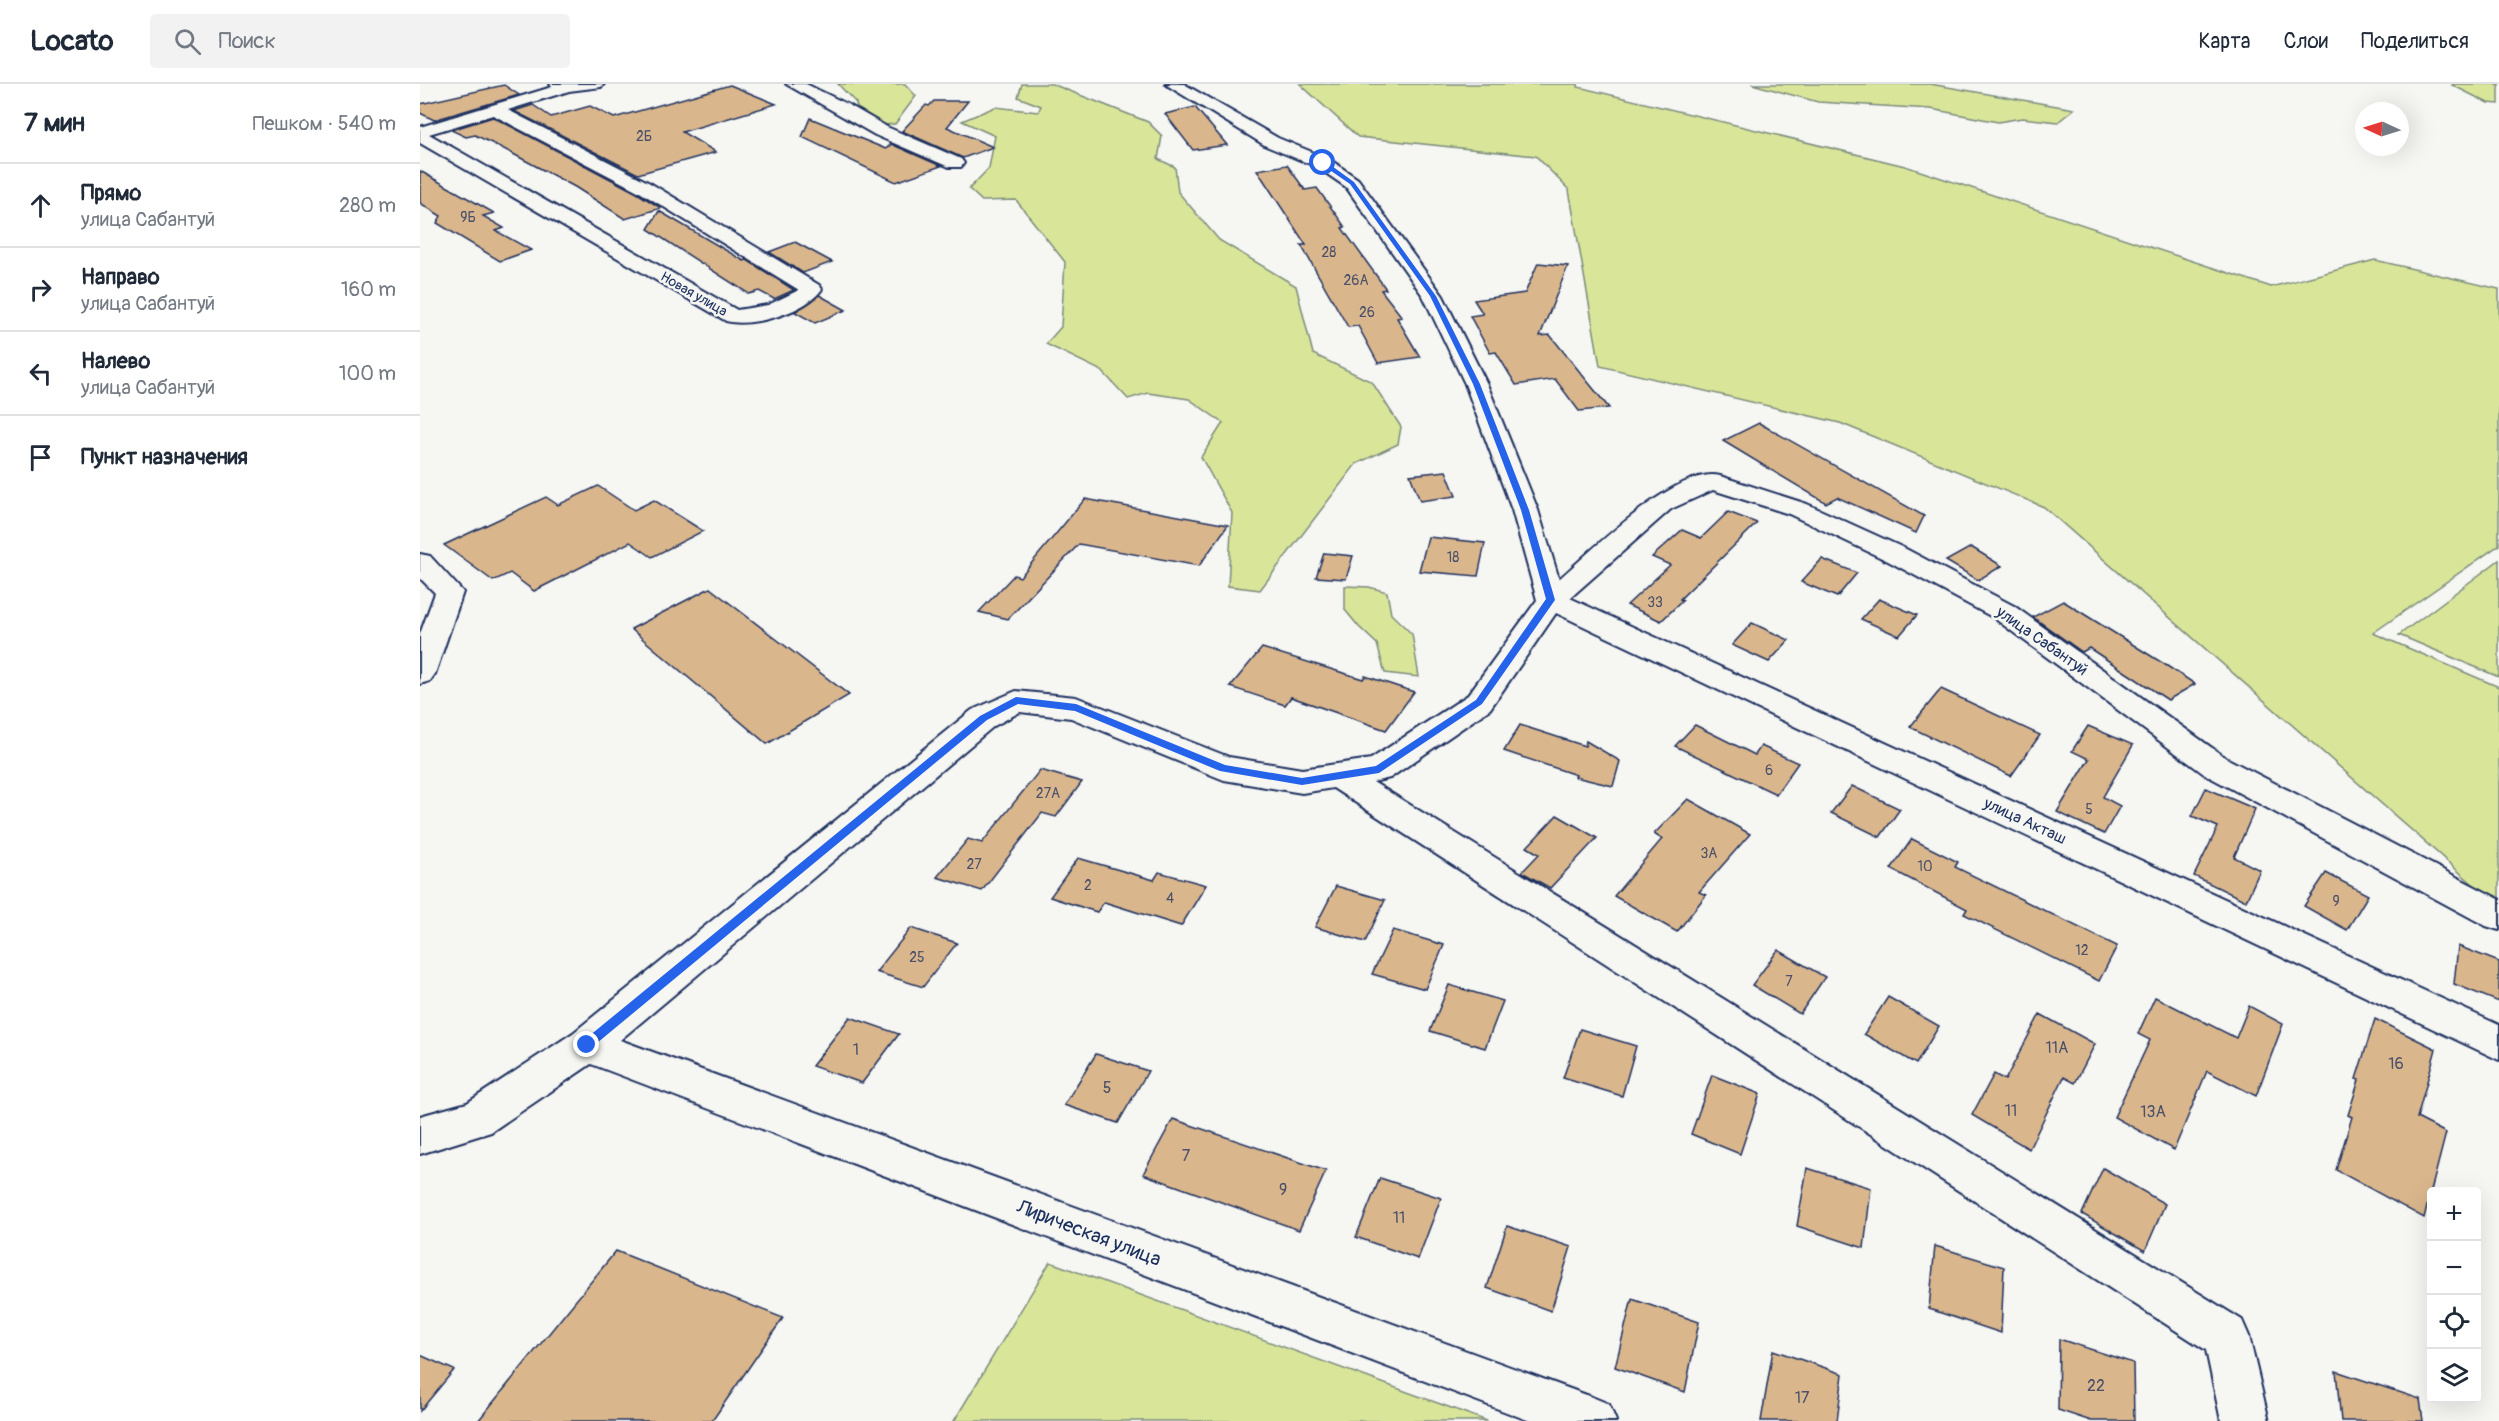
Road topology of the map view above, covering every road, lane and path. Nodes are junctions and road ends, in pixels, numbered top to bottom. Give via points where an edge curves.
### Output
1 (596, 84) edge
2 (794, 84) edge
3 (1173, 84) edge
4 (562, 86) edge
5 (494, 109) junction
6 (420, 134) edge
7 (955, 163) dead end
8 (420, 562) edge
9 (1551, 600) junction
10 (420, 674) edge
11 (1338, 776) junction
12 (2499, 916) edge
13 (2499, 1043) edge
14 (587, 1045) junction
15 (420, 1135) edge
16 (1592, 1421) edge
17 (2245, 1421) edge

1 - 4 street
2 - 7 street via 881,131
3 - 9 street via 1272,142 1323,163 1352,183 1433,296 1476,384 1525,510
4 - 5 street
5 - 6 street
5 - 6 street, Новая улица via 644,186 812,289 804,297 756,316 733,316
8 - 10 street via 449,592
9 - 11 street, улица Сабантуй via 1479,702 1379,770
9 - 12 street, улица Сабантуй via 1662,504 1711,481 1798,509 1897,555 2004,612 2215,766
9 - 13 street, улица Акташ
11 - 14 street, улица Сабантуй via 1302,781 1224,768 1076,708 1016,701 984,718
11 - 17 street via 2226,1336
14 - 15 street, улица Сабантуй via 477,1119
14 - 16 street, Лирическая улица

